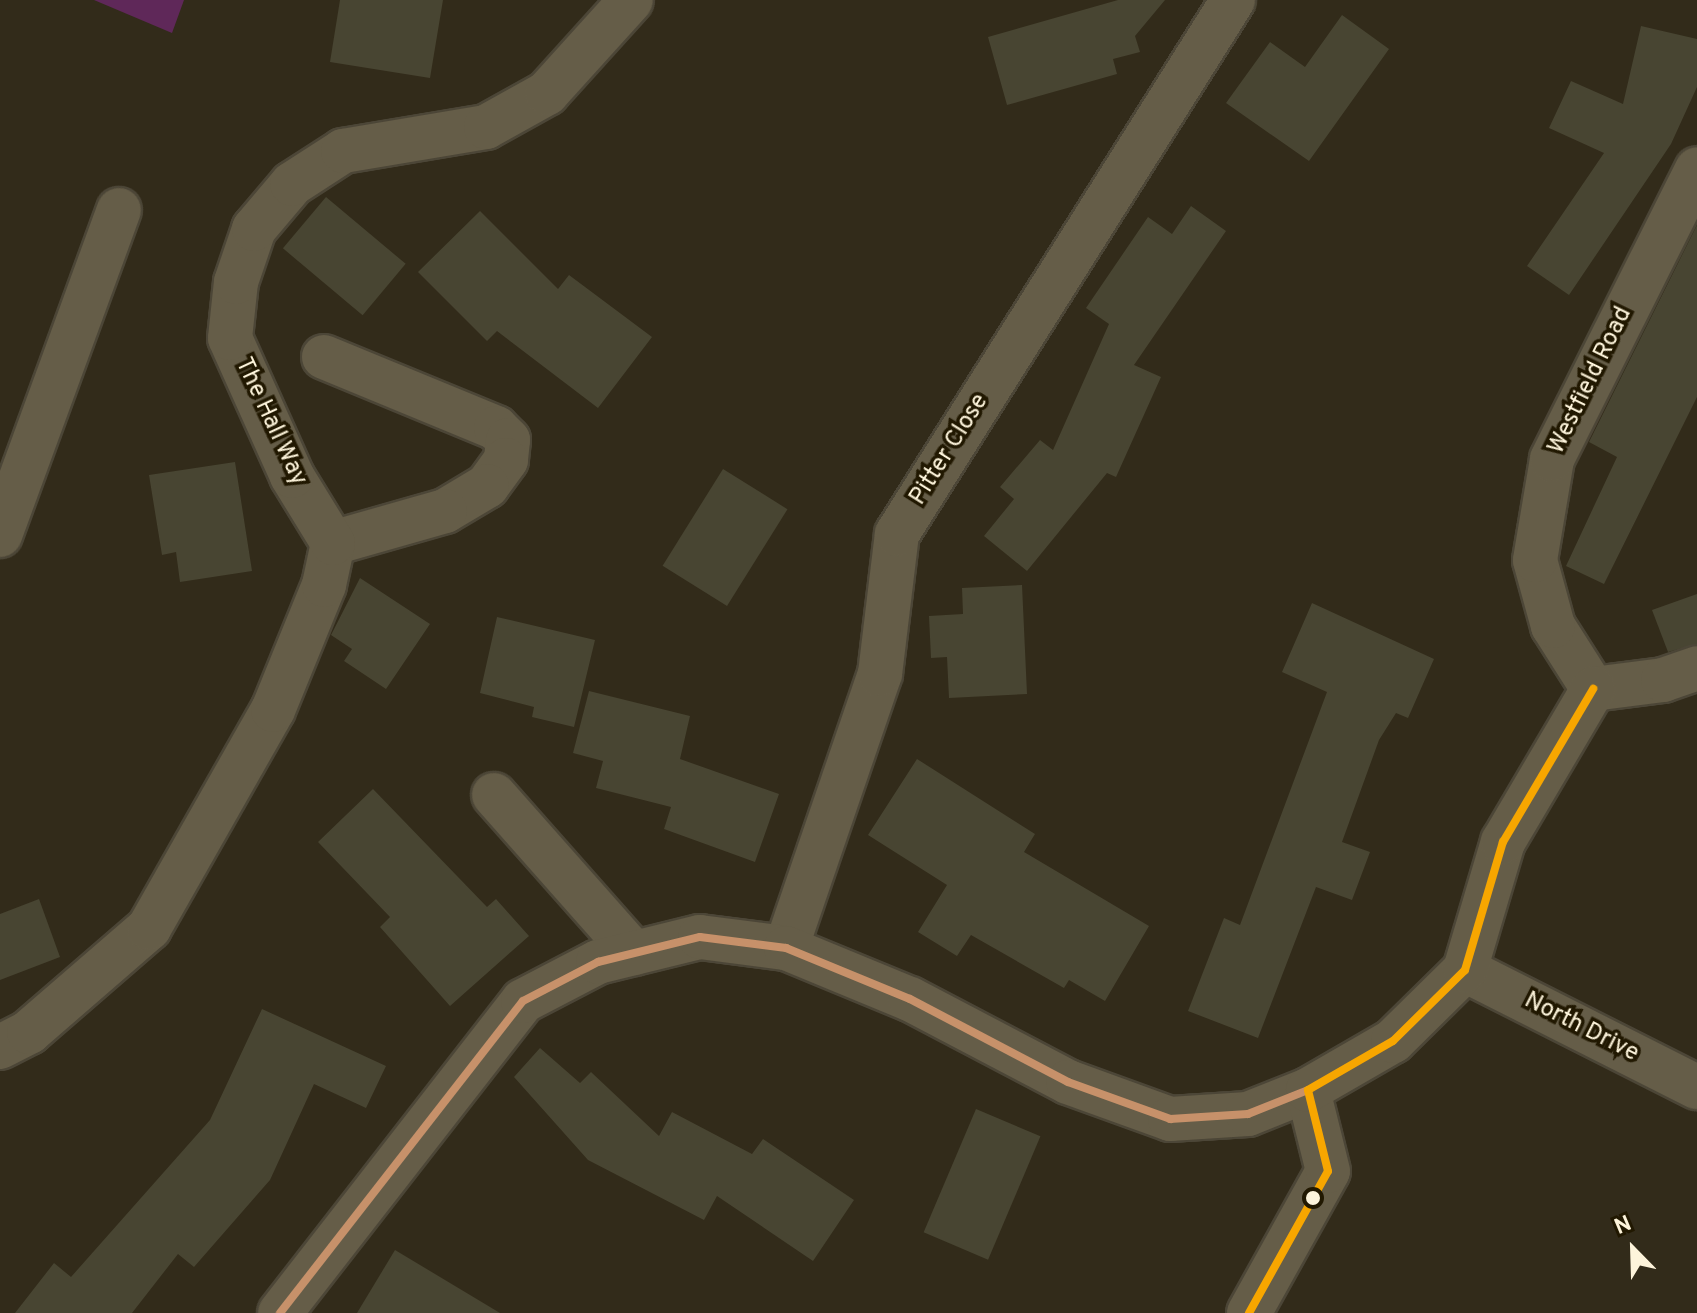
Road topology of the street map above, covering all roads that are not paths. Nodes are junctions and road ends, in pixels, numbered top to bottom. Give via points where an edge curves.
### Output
1 (631, 0) edge
2 (1233, 0) edge
3 (1697, 169) edge
4 (119, 210) dead end
5 (324, 357) dead end
6 (0, 535) edge
7 (333, 543) junction
8 (1697, 668) edge
9 (1593, 689) junction
10 (494, 795) dead end
11 (786, 948) junction
12 (634, 953) junction
13 (1465, 970) junction
14 (0, 1047) edge
15 (1697, 1087) edge
16 (1308, 1090) junction
17 (280, 1313) edge
18 (1249, 1313) edge

1 - 7 street, The Hall Way via 547,93 486,127 343,151 292,184 254,229 236,282 230,338 292,476
2 - 11 street, Pitter Close via 897,534 880,674
3 - 9 street, Westfield Road via 1552,459 1535,560 1553,626
4 - 6 street
5 - 7 street via 496,428 508,440 506,460 487,486 445,511
7 - 14 street via 324,585 273,710 149,928 29,1032
8 - 9 street via 1663,680
9 - 13 street via 1503,842
10 - 12 street
11 - 12 street via 700,937
11 - 16 street via 910,999 1068,1082 1170,1119 1248,1114
12 - 17 street via 598,962 523,1001
13 - 15 street, North Drive
13 - 16 street via 1393,1041
16 - 18 street via 1328,1171

